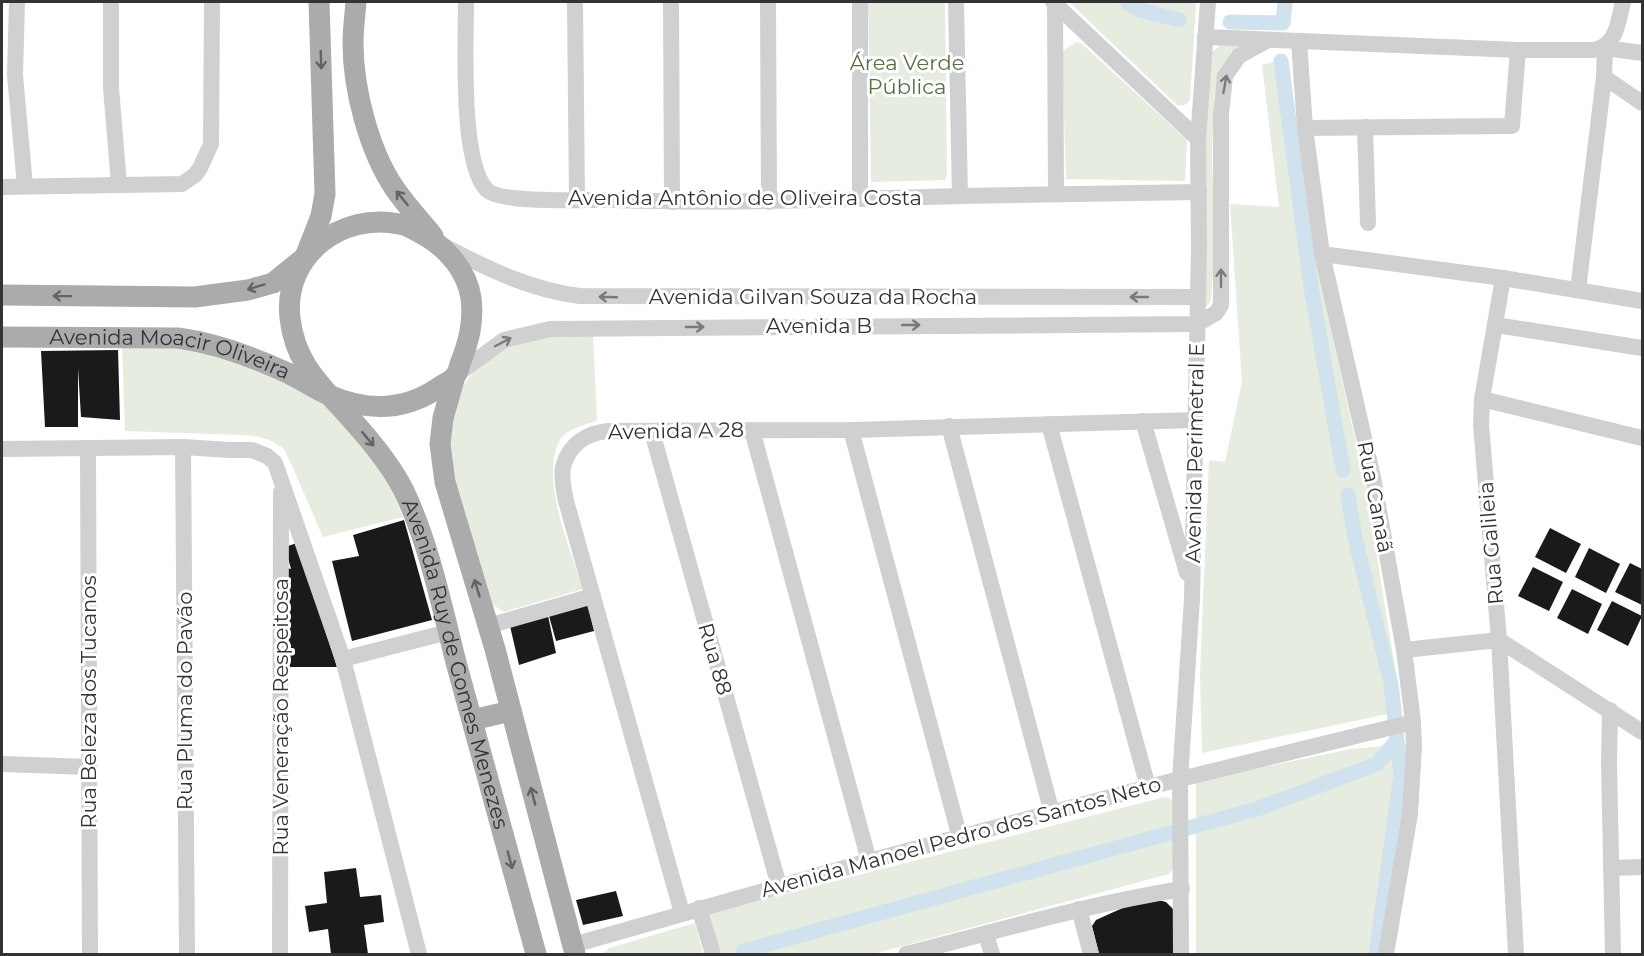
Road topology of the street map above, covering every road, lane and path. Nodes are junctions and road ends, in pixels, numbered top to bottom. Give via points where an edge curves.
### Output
1 (17, 2) edge
2 (111, 2) edge
3 (212, 2) edge
4 (319, 2) edge
5 (356, 2) edge
6 (466, 2) edge
7 (575, 2) edge
8 (671, 2) edge
9 (768, 2) edge
10 (860, 2) edge
11 (956, 2) edge
12 (1208, 2) edge
13 (1623, 2) edge
14 (1054, 3) edge
15 (1205, 37) junction
16 (1266, 40) junction
17 (1299, 41) junction
18 (1605, 48) junction
19 (1518, 50) junction
20 (1642, 53) edge
21 (1604, 77) junction
22 (1642, 103) edge
23 (1365, 127) junction
24 (1305, 128) junction
25 (1198, 139) junction
26 (119, 184) junction
27 (25, 186) junction
28 (2, 187) edge
29 (1199, 192) junction
30 (1056, 194) junction
31 (960, 196) junction
32 (577, 199) junction
33 (860, 199) junction
34 (672, 202) junction
35 (769, 202) junction
36 (1368, 223) dead end
37 (439, 243) junction
38 (1322, 254) junction
39 (305, 257) junction
40 (1503, 278) junction
41 (1578, 290) junction
42 (2, 295) edge
43 (1198, 297) junction
44 (1642, 301) edge
45 (1197, 324) junction
46 (1496, 325) junction
47 (2, 338) edge
48 (1642, 348) edge
49 (455, 376) junction
50 (330, 396) junction
51 (1482, 399) junction
52 (1196, 420) junction
53 (1143, 421) junction
54 (1049, 424) junction
55 (949, 426) junction
56 (752, 430) junction
57 (851, 430) junction
58 (652, 432) junction
59 (1642, 438) edge
60 (183, 447) junction
61 (88, 448) junction
62 (2, 449) edge
63 (282, 479) junction
64 (1192, 591) junction
65 (593, 596) junction
66 (488, 626) junction
67 (448, 632) junction
68 (1499, 640) junction
69 (1404, 650) junction
70 (343, 659) junction
71 (1610, 710) junction
72 (511, 711) junction
73 (472, 720) junction
74 (1408, 723) junction
75 (1642, 732) edge
76 (2, 764) edge
77 (90, 766) junction
78 (1180, 778) junction
79 (1148, 787) junction
80 (1052, 813) junction
81 (960, 838) junction
82 (869, 861) junction
83 (1642, 867) edge
84 (1611, 868) junction
85 (779, 886) junction
86 (1182, 889) junction
87 (699, 908) junction
88 (1079, 909) junction
89 (682, 913) junction
90 (986, 935) junction
91 (574, 950) edge
92 (90, 954) edge
93 (187, 954) edge
94 (280, 954) edge
95 (419, 954) edge
96 (536, 954) edge
97 (713, 954) edge
98 (906, 954) edge
99 (992, 954) edge
100 (1091, 954) edge
101 (1181, 954) edge
102 (1386, 954) edge
103 (1516, 954) edge
104 (1613, 954) edge

1 - 27 street via 15,75
2 - 26 street via 111,88
3 - 26 street via 211,144 200,168 182,184
4 -> 39 main road via 325,194
37 -> 5 main road via 395,189 367,129 353,44
6 - 32 street, Avenida Antônio de Oliveira Costa via 465,82 476,176 487,191 506,197
7 - 32 street
8 - 34 street
9 - 35 street
10 - 33 street
11 - 31 street
12 - 15 street
13 - 18 street via 1614,34
14 - 25 street
14 - 30 street
15 - 16 street
15 - 25 street
16 - 17 street
45 -> 16 street, Avenida Perimetral E via 1216,313 1221,305 1221,116 1225,76 1239,56
17 - 19 street
17 - 24 street, Rua Canaã
18 - 19 street
18 - 20 street
18 - 21 street
19 - 23 street via 1512,126
21 - 22 street
21 - 41 street
23 - 24 street
23 - 36 street
24 - 38 street, Rua Canaã
25 - 29 street
26 - 27 street
27 - 28 street
29 - 30 street, Avenida Antônio de Oliveira Costa
29 - 43 street
30 - 31 street, Avenida Antônio de Oliveira Costa
31 - 33 street, Avenida Antônio de Oliveira Costa
32 - 34 street, Avenida Antônio de Oliveira Costa
33 - 35 street, Avenida Antônio de Oliveira Costa
34 - 35 street, Avenida Antônio de Oliveira Costa
37 - 39 main road via 403,224 376,221 348,226
43 -> 37 street, Avenida Gilvan Souza da Rocha via 580,296 545,291 520,282
37 - 49 main road via 459,267 471,299 469,342
38 - 40 street
38 - 69 street, Rua Canaã via 1373,477
39 -> 42 main road, Avenida Moacir Oliveira via 273,283 195,297
39 - 50 main road via 290,290 294,342 305,365
40 - 41 street
40 - 46 street, Rua Galileia
41 - 44 street
43 - 45 street
49 -> 45 street, Avenida B via 504,340 550,329
45 - 52 street, Avenida Perimetral E
46 - 48 street
46 - 51 street, Rua Galileia
47 - 50 main road, Avenida Moacir Oliveira via 202,341 283,371
49 - 50 main road via 419,399 389,408 354,404
66 -> 49 main road, Avenida Ruy de Gomes Menezes via 445,482 441,454 443,418
50 -> 67 main road, Avenida Ruy de Gomes Menezes via 377,449 403,490 427,554
51 - 59 street
51 - 68 street, Rua Galileia
52 - 53 street, Avenida A 28
52 - 64 street, Avenida Perimetral E
53 - 54 street, Avenida A 28
53 - 64 street
54 - 55 street, Avenida A 28
54 - 79 street
55 - 57 street, Avenida A 28
55 - 80 street
56 - 57 street, Avenida A 28
56 - 58 street, Avenida A 28
56 - 82 street
57 - 81 street
58 - 65 street, Avenida A 28 via 594,432 576,444 563,468 566,501
58 - 85 street, Rua 88
60 - 61 street
60 - 63 street via 252,450 275,463
60 - 93 street, Rua Pluma do Pavão
61 - 62 street
61 - 77 street, Rua Beleza dos Tucanos
63 - 70 street
63 - 94 street, Rua Veneração Respeitosa
64 - 78 street, Avenida Perimetral E
65 - 66 street
65 - 89 street, Avenida A 28
66 - 72 main road, Avenida Ruy de Gomes Menezes
67 - 70 street
67 - 73 main road, Avenida Ruy de Gomes Menezes
68 - 69 street
68 - 71 street
68 - 103 street, Rua Galileia
69 - 74 street, Rua Canaã
70 - 95 street
71 - 75 street
71 - 84 street
72 - 73 main road
91 -> 72 main road, Avenida Ruy de Gomes Menezes
73 -> 96 main road, Avenida Ruy de Gomes Menezes
74 - 78 street
74 - 102 street, Rua Canaã via 1414,746 1410,814
76 - 77 street
77 - 92 street, Rua Beleza dos Tucanos
78 - 79 street, Avenida Manoel Pedro dos Santos Neto
78 - 86 street, Avenida Manoel Pedro dos Santos Neto
79 - 80 street, Avenida Manoel Pedro dos Santos Neto
80 - 81 street, Avenida Manoel Pedro dos Santos Neto
81 - 82 street, Avenida Manoel Pedro dos Santos Neto
82 - 85 street, Avenida Manoel Pedro dos Santos Neto
83 - 84 street
84 - 104 street
85 - 87 street, Avenida Manoel Pedro dos Santos Neto
86 - 88 street
86 - 101 street, Avenida Manoel Pedro dos Santos Neto
87 - 89 street, Avenida Manoel Pedro dos Santos Neto
87 - 97 street
88 - 90 street
88 - 100 street
89 - 91 street, Avenida Manoel Pedro dos Santos Neto
90 - 98 street
90 - 99 street

